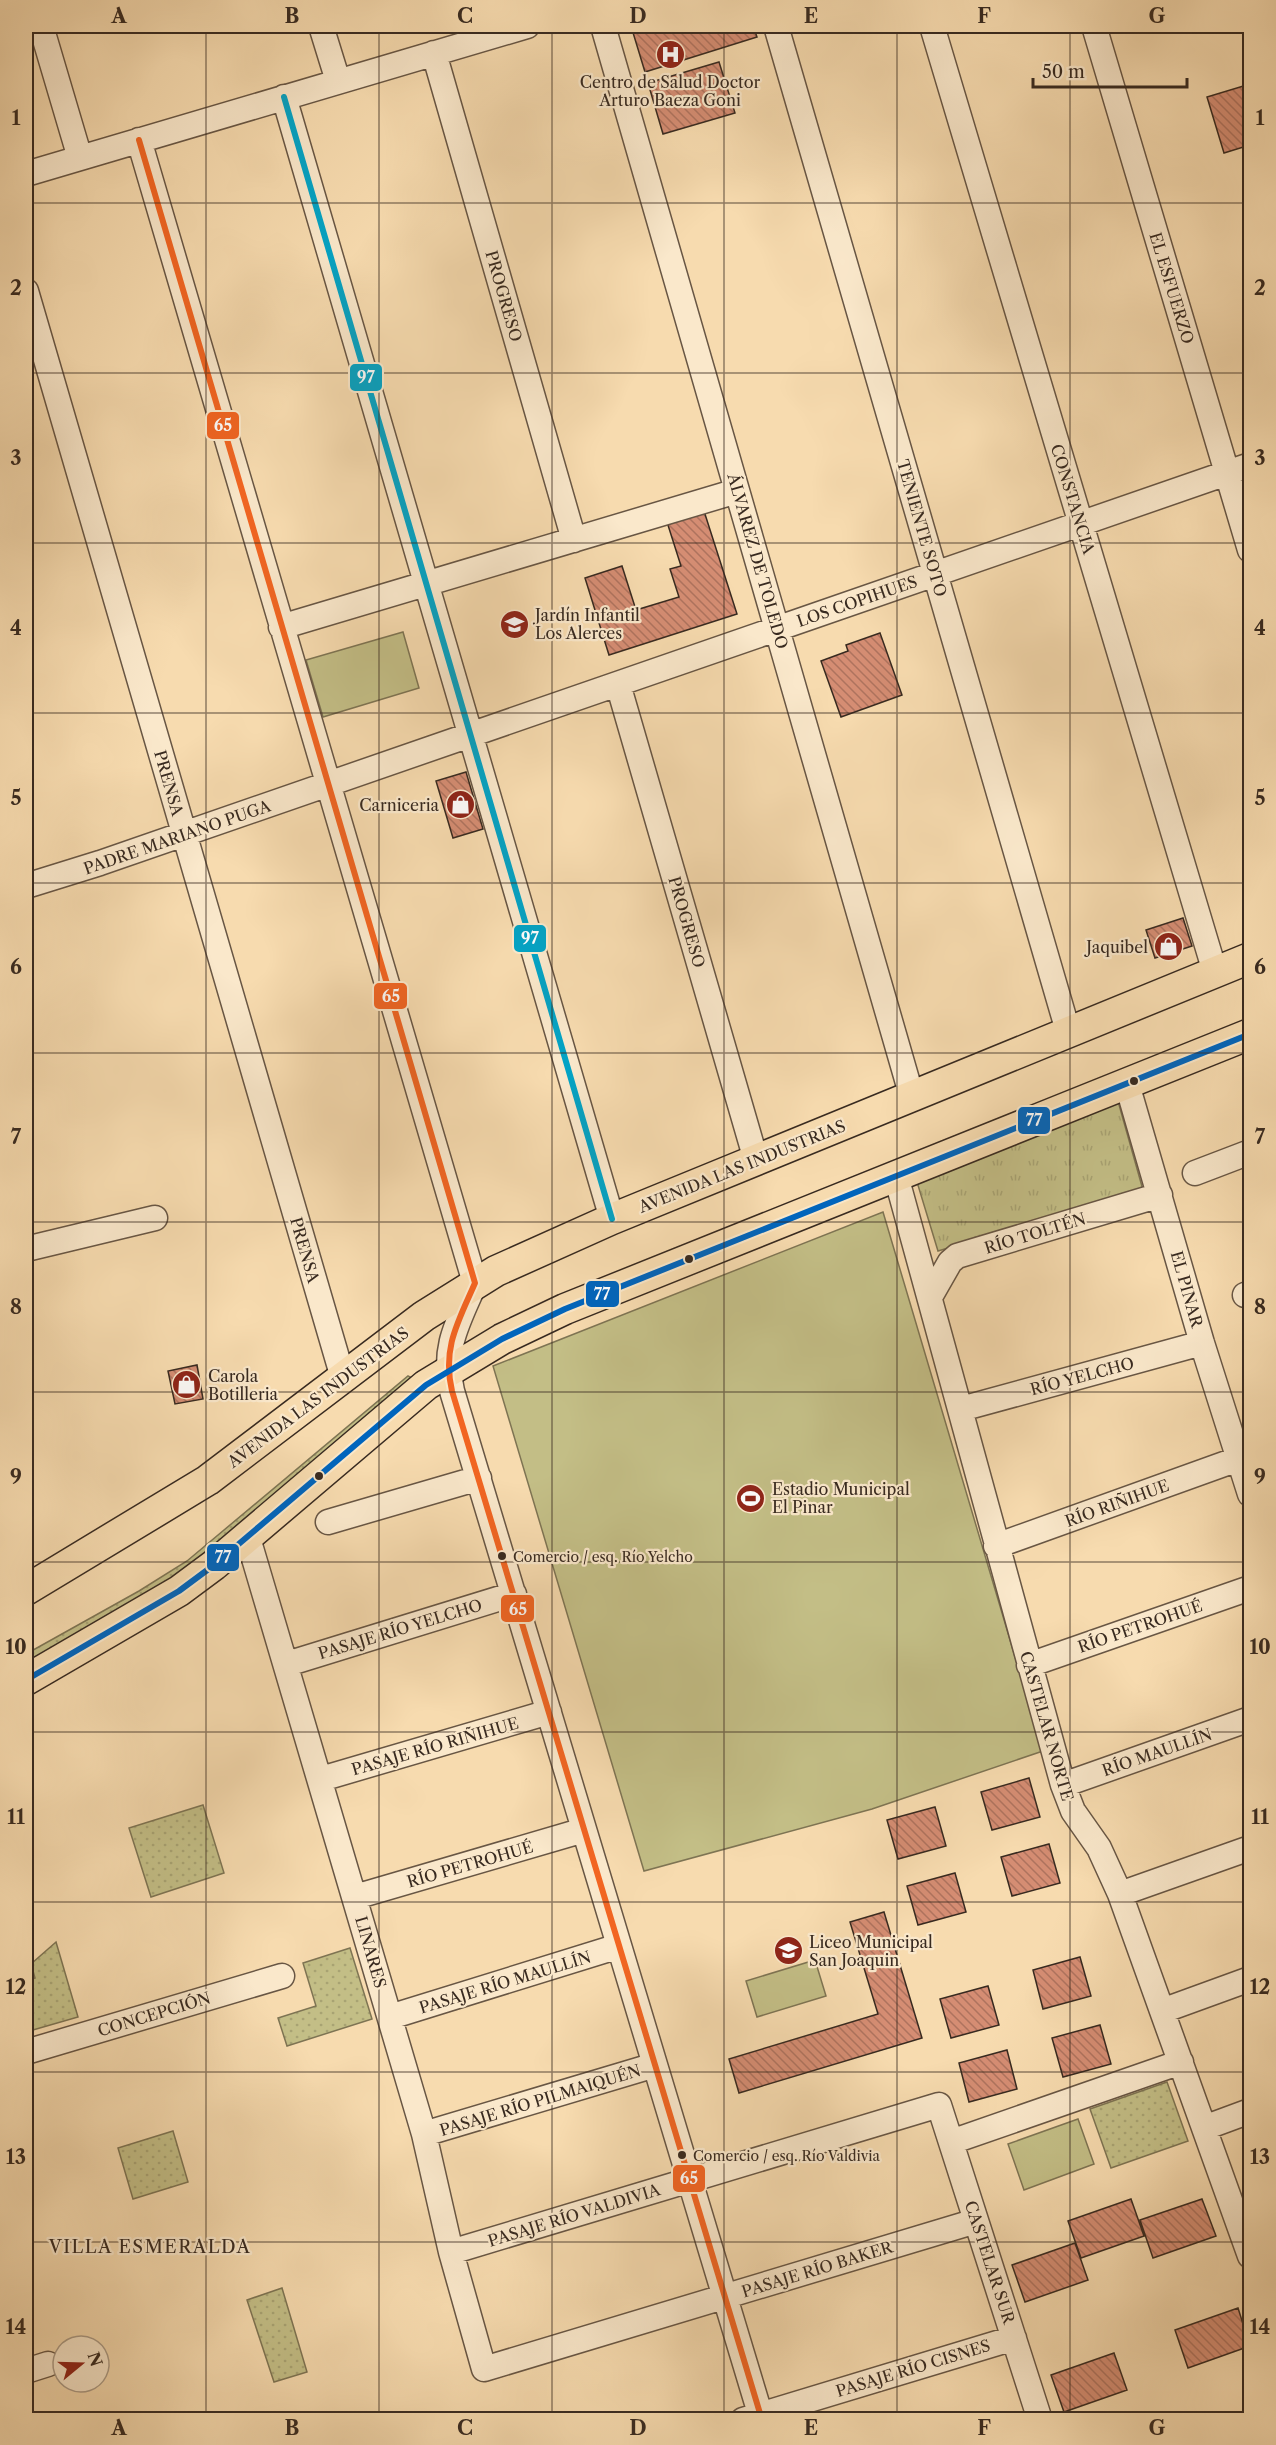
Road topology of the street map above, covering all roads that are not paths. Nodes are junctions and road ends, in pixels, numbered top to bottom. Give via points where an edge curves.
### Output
1 (40, 26) edge
2 (321, 26) edge
3 (527, 26) edge
4 (603, 26) edge
5 (776, 26) edge
6 (932, 26) edge
7 (1094, 26) edge
8 (434, 53) junction
9 (338, 81) junction
10 (284, 97) junction
11 (139, 140) junction
12 (81, 158) junction
13 (26, 174) edge
14 (26, 291) edge
15 (1251, 465) edge
16 (1227, 473) junction
17 (737, 491) junction
18 (1080, 524) junction
19 (574, 540) junction
20 (1251, 550) edge
21 (935, 574) junction
22 (426, 584) junction
23 (281, 627) junction
24 (777, 629) junction
25 (618, 684) junction
26 (470, 735) junction
27 (327, 785) junction
28 (184, 834) junction
29 (26, 886) edge
30 (1251, 958) edge
31 (1215, 972) junction
32 (1068, 1031) junction
33 (1251, 1034) edge
34 (1127, 1084) junction
35 (912, 1097) junction
36 (1251, 1152) edge
37 (756, 1160) junction
38 (1195, 1173) dead end
39 (896, 1176) junction
40 (1160, 1195) junction
41 (154, 1218) dead end
42 (612, 1219) junction
43 (26, 1249) edge
44 (476, 1283) junction
45 (930, 1297) junction
46 (1202, 1343) junction
47 (448, 1372) junction
48 (343, 1378) junction
49 (961, 1409) junction
50 (1238, 1459) junction
51 (479, 1478) junction
52 (1251, 1494) edge
53 (328, 1522) dead end
54 (248, 1538) junction
55 (996, 1546) junction
56 (1251, 1588) edge
57 (26, 1590) edge
58 (514, 1594) junction
59 (287, 1664) junction
60 (1029, 1665) junction
61 (26, 1680) edge
62 (549, 1712) junction
63 (1251, 1719) edge
64 (321, 1779) junction
65 (1063, 1785) junction
66 (584, 1830) junction
67 (1251, 1848) edge
68 (1120, 1894) junction
69 (355, 1897) junction
70 (619, 1946) junction
71 (282, 1976) dead end
72 (1251, 1979) edge
73 (1162, 2011) junction
74 (390, 2017) junction
75 (26, 2052) edge
76 (1181, 2062) junction
77 (655, 2065) junction
78 (939, 2105) joint
79 (1251, 2111) edge
80 (1204, 2128) junction
81 (424, 2134) junction
82 (951, 2142) junction
83 (690, 2180) junction
84 (976, 2221) junction
85 (1249, 2246) edge
86 (451, 2252) junction
87 (725, 2297) junction
88 (1014, 2338) junction
89 (484, 2369) joint
90 (755, 2418) edge
91 (1040, 2420) edge

1 - 12 street
2 - 9 street
3 - 8 street
4 - 17 street, ÁLVAREZ DE TOLEDO
5 - 21 street, TENIENTE SOTO
6 - 18 street, CONSTANCIA
7 - 16 street, EL ESFUERZO
8 - 9 street
8 - 19 street, PROGRESO
9 - 10 street
10 - 11 street
10 - 22 street
11 - 12 street
11 - 23 street
12 - 13 street
14 - 28 street, PRENSA
15 - 16 street, LOS COPIHUES
16 - 18 street, LOS COPIHUES
16 - 20 street, EL ESFUERZO
17 - 19 street
17 - 24 street, ÁLVAREZ DE TOLEDO
18 - 21 street, LOS COPIHUES
18 - 31 street, CONSTANCIA
19 - 22 street
21 - 24 street, LOS COPIHUES
21 - 32 street, TENIENTE SOTO
22 - 23 street
22 - 26 street
23 - 27 street
24 - 25 street, LOS COPIHUES
24 - 35 street, ÁLVAREZ DE TOLEDO
25 - 26 street, LOS COPIHUES
25 - 37 street, PROGRESO
26 - 27 street, LOS COPIHUES
26 - 42 street
27 - 28 street, PADRE MARIANO PUGA
27 - 44 street
28 - 29 street, PADRE MARIANO PUGA
28 - 48 street, PRENSA
30 - 31 main road, AVENIDA LAS INDUSTRIAS
31 - 32 main road, AVENIDA LAS INDUSTRIAS
32 - 35 main road, AVENIDA LAS INDUSTRIAS
33 - 34 main road
34 - 39 main road
34 - 40 street, EL PINAR
35 - 37 main road, AVENIDA LAS INDUSTRIAS
36 - 38 street
37 - 42 main road, AVENIDA LAS INDUSTRIAS
39 - 45 street, CASTELAR NORTE
39 - 47 main road via 565,1309
40 - 45 street, RÍO TOLTÉN via 957,1256
40 - 46 street, EL PINAR
41 - 43 street
42 - 44 main road, AVENIDA LAS INDUSTRIAS via 507,1265
44 - 47 street via 453,1335
44 - 48 main road, AVENIDA LAS INDUSTRIAS via 424,1316
45 - 49 street, CASTELAR NORTE
46 - 49 street, RÍO YELCHO
46 - 50 street, EL PINAR
47 - 51 street
47 - 54 main road via 400,1405
48 - 57 main road, AVENIDA LAS INDUSTRIAS via 208,1480
49 - 55 street, CASTELAR NORTE
50 - 52 street, EL PINAR
50 - 55 street, RÍO RIÑIHUE
51 - 53 street
51 - 58 street
54 - 59 street, LINARES
54 - 61 main road via 179,1591
55 - 60 street, CASTELAR NORTE
56 - 60 street, RÍO PETROHUÉ
58 - 59 street, PASAJE RÍO YELCHO
58 - 62 street
59 - 64 street, LINARES
60 - 65 street, CASTELAR NORTE
62 - 64 street, PASAJE RÍO RIÑIHUE
62 - 66 street
63 - 65 street, RÍO MAULLÍN
64 - 69 street, LINARES
65 - 68 street, CASTELAR NORTE via 1072,1811 1099,1848
66 - 69 street, RÍO PETROHUÉ
66 - 70 street
67 - 68 street
68 - 73 street, CASTELAR NORTE
69 - 74 street, LINARES
70 - 74 street, PASAJE RÍO MAULLÍN
70 - 77 street
71 - 75 street, CONCEPCIÓN
72 - 73 street
73 - 76 street, CASTELAR NORTE
74 - 81 street, LINARES
76 - 80 street, CASTELAR NORTE
76 - 82 street
77 - 81 street, PASAJE RÍO PILMAIQUÉN
77 - 83 street
78 - 82 street, CASTELAR SUR
78 - 83 street, PASAJE RÍO VALDIVIA
79 - 80 street
80 - 85 street, CASTELAR NORTE
81 - 86 street, LINARES
82 - 84 street, CASTELAR SUR
83 - 86 street, PASAJE RÍO VALDIVIA
83 - 87 street
84 - 87 street, PASAJE RÍO BAKER
84 - 88 street, CASTELAR SUR
86 - 89 street, LINARES
87 - 89 street, PASAJE RÍO BAKER
87 - 90 street
88 - 90 street, PASAJE RÍO CISNES
88 - 91 street, CASTELAR SUR

